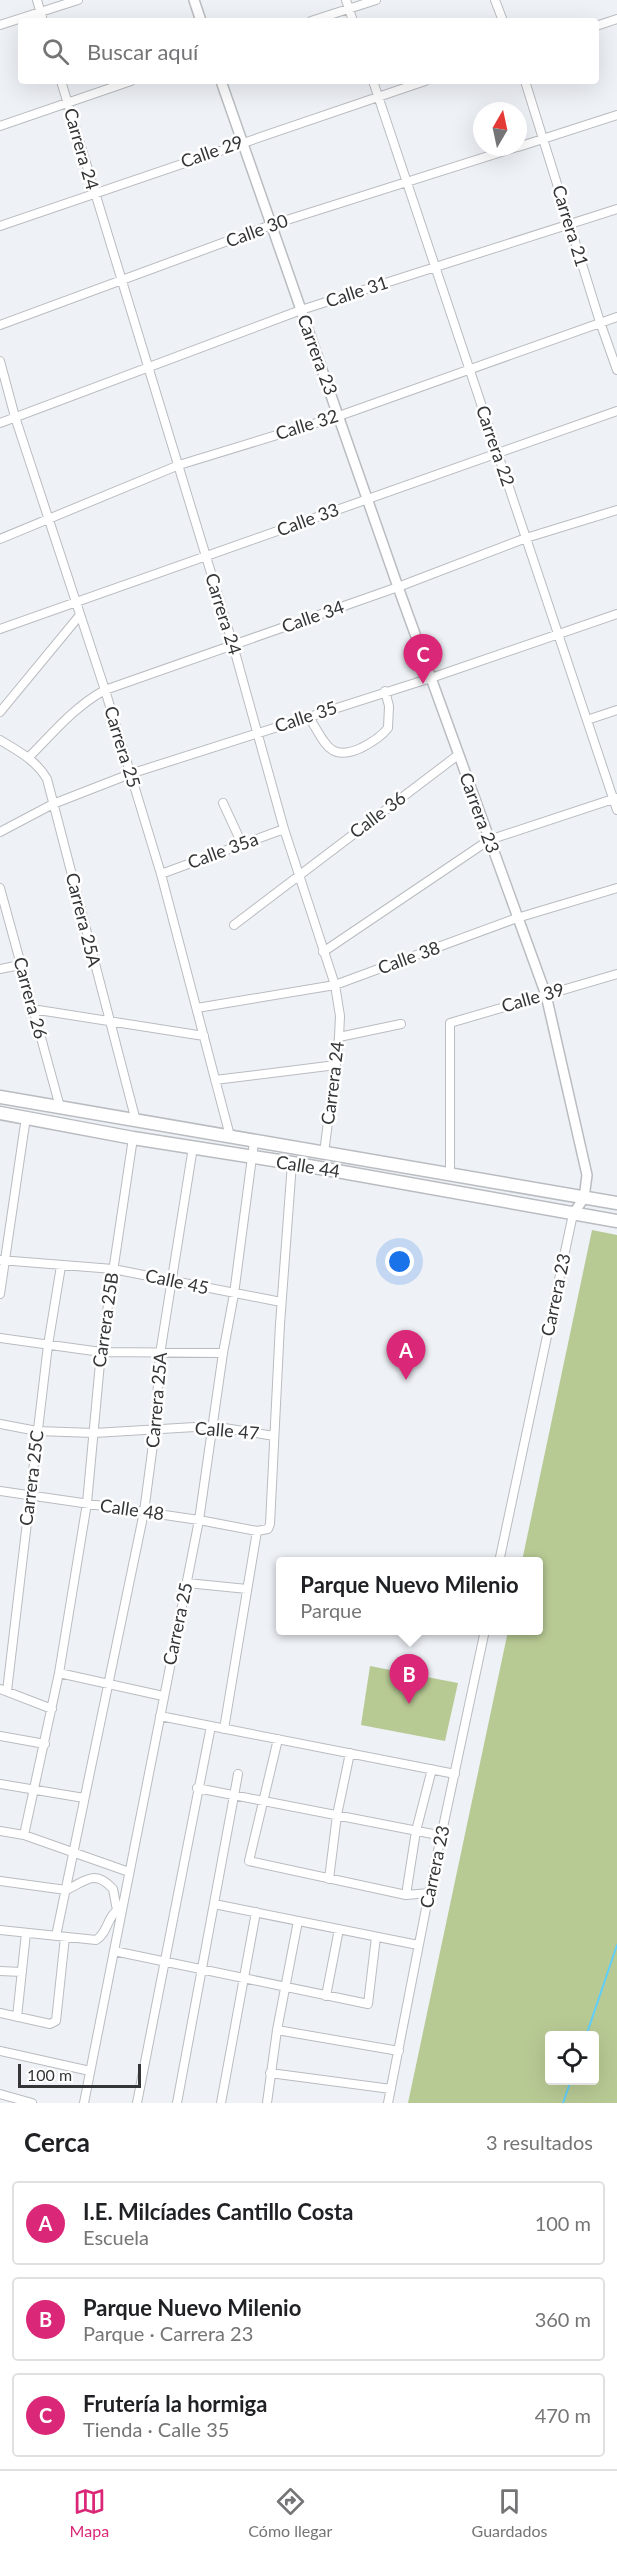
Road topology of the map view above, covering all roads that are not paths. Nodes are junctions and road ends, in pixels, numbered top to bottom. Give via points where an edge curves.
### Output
1 (37, 0) edge
2 (78, 0) edge
3 (194, 0) edge
4 (346, 0) edge
5 (376, 0) edge
6 (495, 0) edge
7 (349, 9) junction
8 (40, 12) junction
9 (22, 18) edge
10 (42, 18) edge
11 (200, 18) edge
12 (320, 18) edge
13 (352, 18) edge
14 (502, 18) edge
15 (18, 19) edge
16 (617, 19) edge
17 (0, 25) edge
18 (599, 25) edge
19 (62, 84) edge
20 (122, 84) edge
21 (222, 84) edge
22 (374, 84) edge
23 (416, 84) edge
24 (526, 84) edge
25 (378, 96) junction
26 (68, 103) junction
27 (617, 115) edge
28 (0, 126) edge
29 (543, 139) junction
30 (243, 141) junction
31 (527, 144) edge
32 (488, 156) edge
33 (407, 181) junction
34 (94, 192) junction
35 (617, 209) edge
36 (570, 224) junction
37 (272, 225) junction
38 (0, 226) edge
39 (435, 267) junction
40 (121, 282) junction
41 (301, 310) junction
42 (617, 317) edge
43 (600, 322) junction
44 (0, 325) edge
45 (0, 361) edge
46 (149, 368) junction
47 (470, 369) junction
48 (617, 370) edge
49 (617, 411) edge
50 (339, 416) junction
51 (15, 417) junction
52 (0, 423) edge
53 (497, 452) junction
54 (179, 465) junction
55 (368, 498) junction
56 (617, 510) edge
57 (49, 520) junction
58 (526, 538) junction
59 (0, 539) edge
60 (206, 557) junction
61 (398, 587) junction
62 (75, 603) junction
63 (617, 614) edge
64 (80, 615) junction
65 (0, 629) edge
66 (558, 635) junction
67 (233, 645) junction
68 (430, 678) junction
69 (105, 690) junction
70 (385, 691) junction
71 (617, 710) edge
72 (0, 712) edge
73 (308, 716) junction
74 (587, 720) junction
75 (258, 733) junction
76 (0, 740) edge
77 (458, 755) junction
78 (29, 757) junction
79 (130, 774) junction
80 (615, 798) edge
81 (223, 803) dead end
82 (53, 804) junction
83 (617, 810) edge
84 (284, 829) junction
85 (0, 832) edge
86 (489, 840) junction
87 (242, 844) junction
88 (161, 874) junction
89 (299, 874) junction
90 (0, 888) edge
91 (617, 888) edge
92 (517, 918) junction
93 (234, 925) dead end
94 (323, 952) junction
95 (20, 965) junction
96 (0, 969) edge
97 (617, 974) edge
98 (334, 985) junction
99 (546, 995) junction
100 (197, 1008) junction
101 (33, 1009) junction
102 (109, 1021) junction
103 (401, 1024) dead end
104 (204, 1036) junction
105 (339, 1037) junction
106 (336, 1065) junction
107 (215, 1080) junction
108 (0, 1097) edge
109 (60, 1107) junction
110 (0, 1113) edge
111 (26, 1117) junction
112 (136, 1121) junction
113 (230, 1136) junction
114 (133, 1138) junction
115 (254, 1142) junction
116 (193, 1147) junction
117 (324, 1153) junction
118 (252, 1158) junction
119 (292, 1163) junction
120 (450, 1174) junction
121 (584, 1198) junction
122 (617, 1203) edge
123 (573, 1214) junction
124 (617, 1221) edge
125 (2, 1260) edge
126 (61, 1266) junction
127 (113, 1269) junction
128 (171, 1279) junction
129 (0, 1294) edge
130 (234, 1294) junction
131 (281, 1302) junction
132 (0, 1338) edge
133 (48, 1345) junction
134 (101, 1352) junction
135 (223, 1353) junction
136 (160, 1354) junction
137 (0, 1425) edge
138 (212, 1426) junction
139 (155, 1429) junction
140 (37, 1431) junction
141 (94, 1433) junction
142 (274, 1436) junction
143 (0, 1491) edge
144 (30, 1495) junction
145 (87, 1503) junction
146 (144, 1512) junction
147 (199, 1520) junction
148 (260, 1531) junction
149 (500, 1557) edge
150 (187, 1582) junction
151 (247, 1589) junction
152 (484, 1635) edge
153 (59, 1673) junction
154 (107, 1682) junction
155 (3, 1690) edge
156 (163, 1696) junction
157 (52, 1709) junction
158 (160, 1716) junction
159 (211, 1726) junction
160 (224, 1729) junction
161 (0, 1736) edge
162 (278, 1739) junction
163 (45, 1744) junction
164 (350, 1753) junction
165 (432, 1769) junction
166 (238, 1774) dead end
167 (454, 1774) junction
168 (0, 1784) edge
169 (197, 1788) junction
170 (33, 1790) junction
171 (233, 1795) junction
172 (84, 1798) junction
173 (264, 1801) junction
174 (337, 1815) junction
175 (0, 1831) edge
176 (416, 1831) junction
177 (24, 1834) junction
178 (442, 1836) junction
179 (75, 1851) junction
180 (129, 1872) junction
181 (329, 1879) junction
182 (0, 1881) edge
183 (66, 1890) junction
184 (429, 1893) junction
185 (406, 1895) junction
186 (214, 1904) junction
187 (119, 1909) junction
188 (256, 1912) junction
189 (298, 1921) junction
190 (339, 1929) junction
191 (0, 1930) edge
192 (26, 1933) junction
193 (56, 1936) junction
194 (376, 1936) junction
195 (65, 1937) junction
196 (418, 1945) junction
197 (114, 1951) junction
198 (164, 1962) junction
199 (202, 1970) junction
200 (0, 1971) edge
201 (22, 1972) junction
202 (244, 1978) junction
203 (284, 1987) junction
204 (326, 1996) junction
205 (0, 2013) edge
206 (17, 2017) junction
207 (277, 2030) junction
208 (399, 2050) junction
209 (0, 2051) edge
210 (90, 2071) junction
211 (270, 2073) junction
212 (391, 2089) junction
213 (0, 2094) edge
214 (32, 2103) edge
215 (84, 2103) edge
216 (137, 2103) edge
217 (177, 2103) edge
218 (221, 2103) edge
219 (267, 2103) edge
220 (388, 2103) edge

1 - 8 street
2 - 8 street
3 - 11 street
4 - 7 street
5 - 7 street
6 - 14 street
7 - 12 street
7 - 13 street
8 - 9 street
8 - 10 street
15 - 17 street
16 - 18 street
19 - 26 street, Carrera 24
20 - 26 street
21 - 30 street, Carrera 23
22 - 25 street, Carrera 22
23 - 25 street, Calle 29
24 - 29 street, Carrera 21
25 - 30 street, Calle 29
25 - 33 street, Carrera 22
26 - 28 street
26 - 34 street, Carrera 24
27 - 29 street, Calle 30
29 - 31 street, Calle 30
29 - 36 street, Carrera 21
30 - 34 street, Calle 29
30 - 37 street, Carrera 23
32 - 33 street, Calle 30
33 - 37 street, Calle 30
33 - 39 street, Carrera 22
34 - 38 street, Calle 29
34 - 40 street, Carrera 24
35 - 36 street, Calle 31
36 - 39 street, Calle 31
36 - 43 street, Carrera 21
37 - 40 street, Calle 30
37 - 41 street, Carrera 23
39 - 41 street, Calle 31
39 - 47 street, Carrera 22
40 - 44 street, Calle 30
40 - 46 street, Carrera 24
41 - 46 street, Calle 31
41 - 50 street, Carrera 23
42 - 43 street, Calle 32
43 - 47 street, Calle 32
43 - 48 street, Carrera 21
45 - 51 street, Carrera 25
46 - 51 street, Calle 31
46 - 54 street, Carrera 24
47 - 50 street, Calle 32
47 - 53 street, Carrera 22
49 - 53 street, Calle 33
50 - 54 street, Calle 32
50 - 55 street, Carrera 23
51 - 52 street, Calle 31
51 - 57 street, Carrera 25
53 - 55 street, Calle 33
53 - 58 street, Carrera 22
54 - 57 street, Calle 32
54 - 60 street, Carrera 24
55 - 60 street, Calle 33
55 - 61 street, Carrera 23
56 - 58 street, Calle 34
57 - 59 street, Calle 32
57 - 62 street, Carrera 25
58 - 61 street, Calle 34
58 - 66 street, Carrera 22
60 - 62 street, Calle 33
60 - 67 street, Carrera 24
61 - 67 street, Calle 34
61 - 68 street, Carrera 23
62 - 64 street, Carrera 25
62 - 65 street, Calle 33
63 - 66 street, Calle 35
64 - 69 street, Carrera 25
64 - 72 street
66 - 68 street, Calle 35
66 - 74 street, Carrera 22
67 - 69 street, Calle 34
67 - 75 street, Carrera 24
68 - 70 street, Calle 35
68 - 77 street, Carrera 23
69 - 78 street, Calle 34 via 75,710
69 - 79 street, Carrera 25
70 - 73 street, Calle 35
70 - 73 street via 389,706 387,728 371,743 348,754 332,751
71 - 74 street
73 - 75 street, Calle 35
74 - 80 street, Carrera 22
75 - 79 street, Calle 35
75 - 84 street, Carrera 24
76 - 78 street, Carrera 25A
77 - 86 street, Carrera 23
77 - 89 street, Calle 36
78 - 82 street, Carrera 25A via 47,779
79 - 82 street, Calle 35
79 - 88 street, Carrera 25
80 - 83 street, Carrera 22
80 - 86 street
81 - 87 street
82 - 85 street, Calle 35
82 - 102 street, Carrera 25A
84 - 87 street, Calle 35a
84 - 89 street, Carrera 24
86 - 92 street, Carrera 23
86 - 94 street
87 - 88 street, Calle 35a
88 - 100 street, Carrera 25
89 - 93 street, Calle 36
89 - 94 street, Carrera 24
90 - 95 street, Carrera 26
91 - 92 street, Calle 38
92 - 98 street, Calle 38
92 - 99 street, Carrera 23
94 - 98 street, Carrera 24
95 - 96 street
95 - 101 street, Carrera 26
97 - 99 street, Calle 39
98 - 100 street, Calle 38
98 - 105 street, Carrera 24 via 340,1016
99 - 120 street, Calle 39 via 450,1023
99 - 121 street, Carrera 23 via 586,1175
100 - 104 street, Carrera 25
101 - 102 street
101 - 109 street, Carrera 26
102 - 104 street
102 - 112 street, Carrera 25A
103 - 105 street
104 - 107 street, Carrera 25
105 - 106 street, Carrera 24
106 - 107 street
106 - 117 street, Carrera 24
107 - 113 street, Carrera 25
108 - 109 main road, Calle 44
109 - 112 main road, Calle 44
110 - 111 main road, Calle 44
111 - 114 main road, Calle 44
111 - 125 street
112 - 113 main road, Calle 44
113 - 115 main road, Calle 44
114 - 116 main road, Calle 44
114 - 127 street, Carrera 25B
115 - 117 main road, Calle 44
115 - 118 street, Carrera 25
116 - 118 main road, Calle 44
116 - 128 street, Carrera 25A
117 - 120 main road, Calle 44
118 - 119 main road, Calle 44
118 - 130 street, Carrera 25
119 - 123 main road, Calle 44
119 - 131 street
120 - 121 main road, Calle 44
121 - 122 main road, Calle 44
121 - 123 street, Carrera 23
123 - 124 main road, Calle 44
123 - 149 street, Carrera 23
125 - 126 street, Calle 45
125 - 129 street
126 - 127 street, Calle 45
126 - 133 street, Carrera 25C
127 - 128 street, Calle 45
127 - 134 street, Carrera 25B
128 - 130 street, Calle 45
128 - 136 street, Carrera 25A
130 - 131 street, Calle 45
130 - 135 street, Carrera 25
131 - 142 street
132 - 133 street
133 - 134 street
133 - 140 street, Carrera 25C
134 - 136 street
134 - 141 street, Carrera 25B
135 - 136 street
135 - 138 street, Carrera 25
136 - 139 street, Carrera 25A
137 - 140 street, Calle 47
138 - 139 street, Calle 47
138 - 142 street, Calle 47
138 - 147 street, Carrera 25
139 - 141 street, Calle 47
139 - 146 street, Carrera 25A
140 - 141 street, Calle 47
140 - 144 street, Carrera 25C
141 - 145 street, Carrera 25B
142 - 148 street via 270,1524
143 - 144 street, Calle 48
144 - 145 street, Calle 48
144 - 155 street, Carrera 25C
145 - 146 street, Calle 48
145 - 153 street, Carrera 25B
146 - 147 street, Calle 48
146 - 154 street, Carrera 25A
147 - 148 street, Calle 48
147 - 150 street, Carrera 25
148 - 151 street
150 - 151 street
150 - 156 street, Carrera 25
151 - 160 street
152 - 167 street, Carrera 23
153 - 154 street
153 - 157 street, Carrera 25B
154 - 156 street
154 - 172 street, Carrera 25A
155 - 157 street
156 - 158 street, Carrera 25
157 - 163 street, Carrera 25B
158 - 159 street
158 - 180 street, Carrera 25
159 - 160 street
159 - 169 street
160 - 162 street
161 - 163 street
162 - 164 street
162 - 173 street
163 - 170 street, Carrera 25B
164 - 165 street
164 - 174 street
165 - 167 street
165 - 176 street
166 - 171 street
167 - 178 street, Carrera 23
168 - 170 street
169 - 171 street
169 - 198 street
170 - 172 street
170 - 177 street, Carrera 25B
171 - 173 street
171 - 186 street
172 - 179 street, Carrera 25A
173 - 174 street
173 - 181 street via 249,1861
174 - 176 street
174 - 181 street
175 - 177 street
176 - 178 street
176 - 185 street
177 - 179 street
178 - 184 street, Carrera 23
179 - 180 street
179 - 183 street, Carrera 25A
180 - 187 street, Carrera 25
181 - 185 street
182 - 183 street
183 - 187 street via 79,1881 100,1879 113,1889
183 - 193 street
184 - 185 street
184 - 196 street, Carrera 23
186 - 188 street
186 - 199 street
187 - 195 street via 100,1938
187 - 197 street, Carrera 25
188 - 189 street
188 - 202 street
189 - 190 street
189 - 203 street
190 - 194 street
190 - 204 street
191 - 192 street
192 - 193 street
192 - 201 street
193 - 195 street
194 - 196 street
194 - 204 street via 368,2004
195 - 206 street via 56,2021 50,2024
196 - 208 street, Carrera 23
197 - 198 street
197 - 210 street, Carrera 25
198 - 199 street
198 - 216 street
199 - 202 street
199 - 217 street
200 - 201 street
201 - 206 street
202 - 203 street
202 - 218 street
203 - 204 street
203 - 207 street
205 - 206 street
207 - 208 street
207 - 211 street
208 - 212 street, Carrera 23
209 - 210 street
210 - 215 street, Carrera 25
211 - 212 street
211 - 219 street
212 - 220 street, Carrera 23
213 - 214 street

